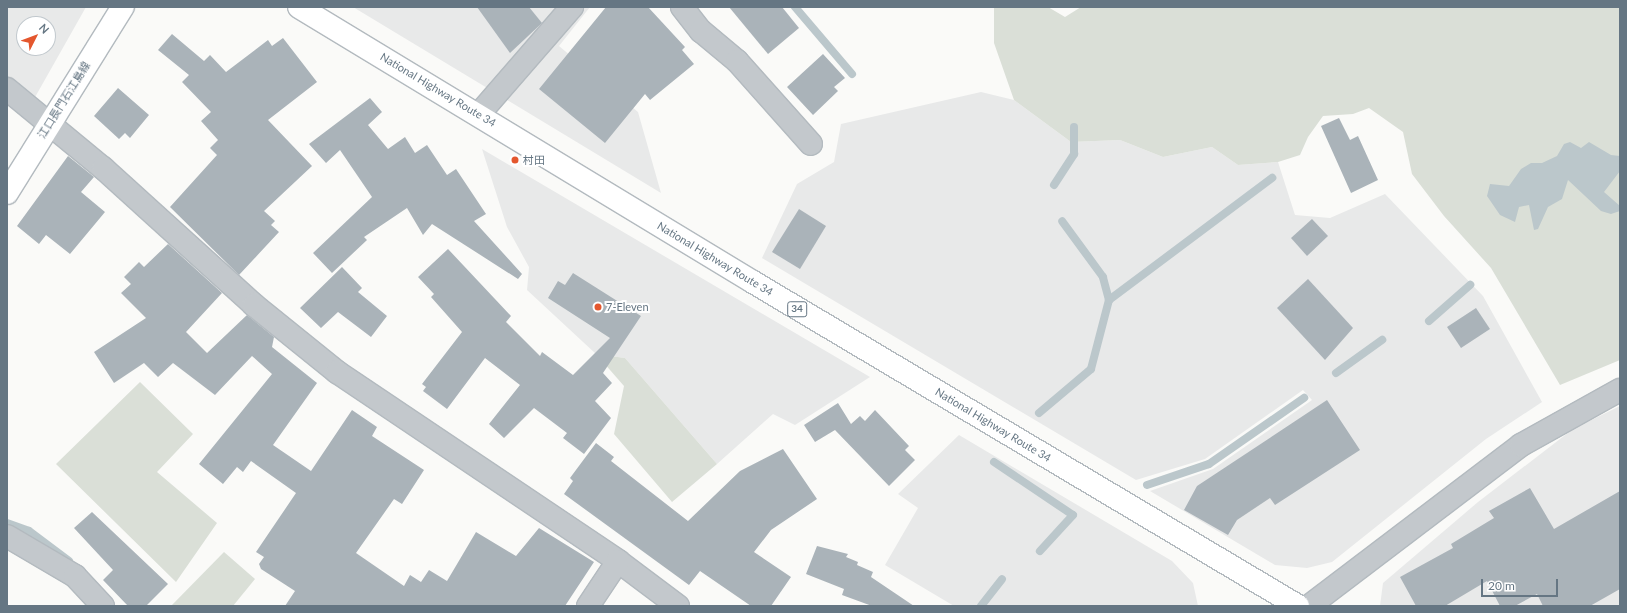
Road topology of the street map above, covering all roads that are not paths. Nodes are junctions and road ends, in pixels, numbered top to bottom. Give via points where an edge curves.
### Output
1 (123, 7) edge
2 (299, 7) edge
3 (572, 7) edge
4 (682, 7) edge
5 (7, 89) edge
6 (479, 114) junction
7 (50, 122) junction
8 (812, 144) dead end
9 (7, 193) edge
10 (1620, 390) edge
11 (7, 536) edge
12 (618, 561) junction
13 (104, 606) edge
14 (588, 606) edge
15 (678, 606) edge
16 (1298, 606) edge
17 (1309, 606) edge

1 - 7 main road, 江口長門石江島線
2 - 6 main road, National Highway Route 34 / 34
3 - 6 street
4 - 8 street via 701,31 737,62
5 - 7 street
6 - 16 main road, National Highway Route 34 / 34 via 759,286
7 - 9 main road, 江口長門石江島線
7 - 12 street via 254,305 320,359
10 - 17 street via 1521,444
11 - 13 street via 75,576
12 - 14 street
12 - 15 street

